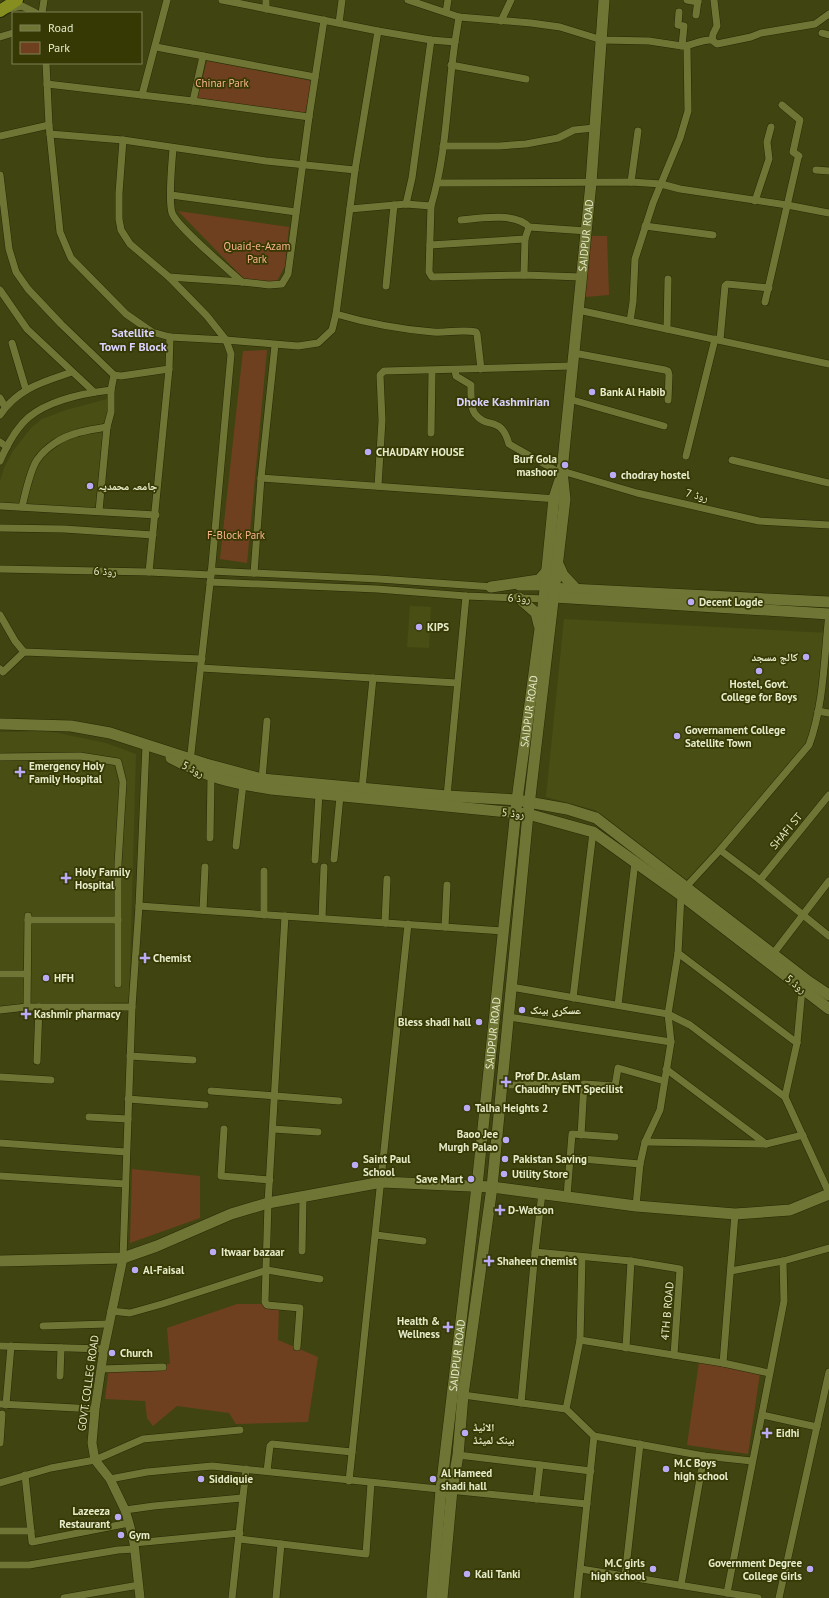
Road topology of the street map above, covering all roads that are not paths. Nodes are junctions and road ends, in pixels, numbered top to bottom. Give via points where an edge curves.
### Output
1 (17, 0) edge
2 (44, 0) edge
3 (168, 0) edge
4 (222, 0) edge
5 (266, 0) edge
6 (342, 0) edge
7 (408, 0) edge
8 (448, 0) edge
9 (511, 0) edge
10 (604, 0) edge
11 (687, 0) edge
12 (714, 0) edge
13 (698, 1) edge
14 (419, 2) edge
15 (266, 9) junction
16 (0, 10) edge
17 (34, 12) edge
18 (42, 12) edge
19 (446, 12) junction
20 (679, 12) dead end
21 (829, 14) edge
22 (696, 15) dead end
23 (459, 17) junction
24 (324, 20) junction
25 (501, 21) junction
26 (339, 23) junction
27 (378, 31) junction
28 (12, 33) edge
29 (0, 37) edge
30 (431, 40) junction
31 (602, 40) junction
32 (712, 40) junction
33 (455, 42) junction
34 (684, 46) junction
35 (156, 47) junction
36 (203, 56) junction
37 (46, 64) edge
38 (452, 65) junction
39 (315, 77) junction
40 (526, 79) dead end
41 (47, 84) junction
42 (142, 95) junction
43 (194, 101) junction
44 (782, 105) dead end
45 (309, 117) junction
46 (49, 125) junction
47 (771, 126) dead end
48 (594, 128) junction
49 (638, 131) dead end
50 (50, 134) junction
51 (0, 136) edge
52 (123, 140) junction
53 (443, 146) junction
54 (173, 148) junction
55 (302, 166) junction
56 (355, 170) junction
57 (816, 170) dead end
58 (829, 171) edge
59 (0, 175) edge
60 (631, 182) junction
61 (438, 183) junction
62 (591, 183) junction
63 (661, 184) junction
64 (1, 187) edge
65 (171, 195) junction
66 (755, 201) junction
67 (406, 204) junction
68 (394, 205) junction
69 (787, 205) junction
70 (430, 206) junction
71 (350, 209) junction
72 (296, 212) junction
73 (829, 213) edge
74 (461, 220) dead end
75 (645, 226) junction
76 (529, 228) junction
77 (587, 231) junction
78 (713, 235) dead end
79 (525, 239) junction
80 (430, 245) junction
81 (524, 275) junction
82 (169, 277) junction
83 (582, 277) junction
84 (668, 279) dead end
85 (242, 282) junction
86 (386, 286) dead end
87 (769, 288) junction
88 (0, 290) edge
89 (766, 302) dead end
90 (578, 310) junction
91 (336, 314) junction
92 (630, 321) junction
93 (667, 329) junction
94 (170, 337) junction
95 (226, 340) junction
96 (718, 340) junction
97 (12, 343) dead end
98 (275, 345) junction
99 (574, 353) junction
100 (829, 364) edge
101 (572, 366) junction
102 (169, 368) junction
103 (481, 369) junction
104 (455, 370) junction
105 (432, 371) junction
106 (72, 372) junction
107 (114, 375) junction
108 (26, 390) junction
109 (111, 390) junction
110 (94, 392) junction
111 (0, 398) edge
112 (569, 399) junction
113 (668, 400) dead end
114 (5, 407) junction
115 (0, 415) edge
116 (664, 426) dead end
117 (107, 427) junction
118 (431, 433) dead end
119 (0, 442) edge
120 (7, 447) junction
121 (686, 456) dead end
122 (732, 460) dead end
123 (0, 461) edge
124 (562, 472) junction
125 (261, 478) junction
126 (829, 483) edge
127 (378, 486) junction
128 (560, 499) junction
129 (0, 506) edge
130 (22, 507) junction
131 (100, 511) junction
132 (156, 515) junction
133 (829, 525) edge
134 (0, 528) edge
135 (153, 535) junction
136 (558, 563) junction
137 (0, 570) edge
138 (149, 572) junction
139 (546, 572) junction
140 (254, 573) junction
141 (275, 574) junction
142 (210, 576) junction
143 (379, 578) junction
144 (274, 585) junction
145 (491, 587) junction
146 (377, 589) junction
147 (576, 589) junction
148 (549, 593) junction
149 (466, 596) junction
150 (519, 598) junction
151 (584, 599) junction
152 (829, 602) edge
153 (552, 614) junction
154 (829, 614) edge
155 (0, 615) edge
156 (540, 627) junction
157 (24, 652) junction
158 (202, 659) junction
159 (201, 668) junction
160 (0, 669) edge
161 (373, 678) junction
162 (457, 683) junction
163 (818, 711) junction
164 (829, 713) edge
165 (266, 721) dead end
166 (0, 724) edge
167 (146, 745) junction
168 (0, 757) edge
169 (190, 764) junction
170 (211, 777) junction
171 (262, 779) junction
172 (243, 784) junction
173 (362, 788) junction
174 (319, 794) junction
175 (829, 795) edge
176 (340, 796) junction
177 (446, 796) junction
178 (517, 800) junction
179 (530, 801) junction
180 (516, 814) junction
181 (528, 814) junction
182 (593, 832) junction
183 (210, 838) dead end
184 (236, 846) dead end
185 (720, 850) junction
186 (334, 858) dead end
187 (315, 860) dead end
188 (635, 862) junction
189 (205, 867) dead end
190 (324, 867) dead end
191 (264, 871) dead end
192 (387, 879) dead end
193 (760, 880) junction
194 (829, 881) edge
195 (447, 885) dead end
196 (683, 892) junction
197 (139, 906) junction
198 (203, 910) junction
199 (264, 914) junction
200 (802, 915) junction
201 (285, 916) junction
202 (322, 918) junction
203 (118, 920) junction
204 (385, 923) junction
205 (408, 924) junction
206 (445, 927) junction
207 (503, 931) junction
208 (829, 936) edge
209 (678, 953) junction
210 (773, 954) junction
211 (0, 974) edge
212 (27, 974) junction
213 (118, 984) dead end
214 (805, 985) junction
215 (511, 987) junction
216 (829, 995) edge
217 (573, 998) junction
218 (618, 1006) junction
219 (27, 1007) junction
220 (39, 1007) junction
221 (132, 1007) junction
222 (829, 1009) edge
223 (0, 1010) edge
224 (668, 1014) junction
225 (509, 1017) junction
226 (671, 1042) junction
227 (797, 1043) junction
228 (130, 1056) junction
229 (193, 1060) dead end
230 (37, 1061) dead end
231 (666, 1069) junction
232 (0, 1077) edge
233 (51, 1080) dead end
234 (664, 1082) junction
235 (566, 1084) dead end
236 (502, 1085) junction
237 (211, 1091) dead end
238 (275, 1097) junction
239 (785, 1097) junction
240 (128, 1099) junction
241 (339, 1101) dead end
242 (205, 1105) dead end
243 (89, 1117) dead end
244 (128, 1119) junction
245 (224, 1129) dead end
246 (273, 1129) junction
247 (318, 1132) dead end
248 (581, 1134) junction
249 (803, 1135) junction
250 (615, 1137) dead end
251 (645, 1142) junction
252 (0, 1143) edge
253 (766, 1144) junction
254 (126, 1152) junction
255 (571, 1158) junction
256 (640, 1164) junction
257 (0, 1176) edge
258 (270, 1180) junction
259 (382, 1182) junction
260 (125, 1184) junction
261 (477, 1186) junction
262 (492, 1187) junction
263 (829, 1193) edge
264 (542, 1194) junction
265 (566, 1196) junction
266 (303, 1197) junction
267 (268, 1203) junction
268 (636, 1206) junction
269 (735, 1214) junction
270 (376, 1235) junction
271 (423, 1241) dead end
272 (829, 1248) edge
273 (302, 1250) dead end
274 (535, 1252) junction
275 (582, 1257) junction
276 (122, 1258) junction
277 (0, 1261) edge
278 (631, 1261) junction
279 (783, 1261) junction
280 (267, 1270) junction
281 (731, 1271) junction
282 (320, 1279) dead end
283 (111, 1311) junction
284 (108, 1324) junction
285 (43, 1326) dead end
286 (580, 1340) junction
287 (0, 1346) edge
288 (11, 1346) junction
289 (296, 1347) dead end
290 (61, 1348) junction
291 (626, 1348) junction
292 (104, 1349) junction
293 (674, 1355) junction
294 (723, 1363) junction
295 (163, 1366) dead end
296 (101, 1369) junction
297 (769, 1372) junction
298 (829, 1372) edge
299 (60, 1376) dead end
300 (463, 1395) junction
301 (521, 1403) junction
302 (3, 1404) edge
303 (95, 1409) junction
304 (566, 1409) junction
305 (2, 1414) dead end
306 (762, 1415) junction
307 (817, 1427) junction
308 (240, 1430) dead end
309 (594, 1436) junction
310 (0, 1442) edge
311 (640, 1444) junction
312 (352, 1452) junction
313 (458, 1455) junction
314 (704, 1456) junction
315 (95, 1460) junction
316 (752, 1461) junction
317 (540, 1465) junction
318 (246, 1469) junction
319 (266, 1471) junction
320 (591, 1471) junction
321 (25, 1475) junction
322 (110, 1480) junction
323 (349, 1481) junction
324 (0, 1482) edge
325 (371, 1483) junction
326 (447, 1490) junction
327 (242, 1498) junction
328 (536, 1498) junction
329 (587, 1504) junction
330 (125, 1510) junction
331 (129, 1523) junction
332 (0, 1531) edge
333 (31, 1531) junction
334 (239, 1536) junction
335 (281, 1544) junction
336 (135, 1546) junction
337 (0, 1565) edge
338 (581, 1569) junction
339 (625, 1576) junction
340 (139, 1585) junction
341 (681, 1585) junction
342 (727, 1593) junction
343 (64, 1598) edge
344 (140, 1598) edge
345 (232, 1598) edge
346 (276, 1598) edge
347 (432, 1598) edge
348 (442, 1598) edge
349 (577, 1598) edge
350 (758, 1598) edge
351 (778, 1598) edge

1 - 16 highway
2 - 18 street
3 - 35 street
4 - 15 street
5 - 15 street
6 - 26 street
7 - 14 street
8 - 19 street
9 - 25 street
10 - 31 main road, SAIDPUR ROAD
11 - 13 street
12 - 32 street via 717,26
13 - 22 street
14 - 19 street
15 - 24 street
16 - 17 street via 22,6
19 - 23 street
20 - 34 street via 678,25 684,26
21 - 32 street via 815,24 717,44
23 - 25 street
23 - 33 street
24 - 26 street
24 - 39 street
25 - 31 street via 560,27
26 - 27 street
27 - 30 street
27 - 56 street
28 - 29 street
30 - 33 street
30 - 67 street via 412,178
31 - 34 street
31 - 48 main road, SAIDPUR ROAD
32 - 34 street
33 - 38 street
34 - 63 street via 688,111
35 - 36 street
35 - 42 street
36 - 39 street
36 - 43 street
37 - 41 street
38 - 40 street
38 - 53 street
39 - 45 street
41 - 42 street
41 - 46 street
42 - 43 street
43 - 45 street
44 - 69 street via 800,120 793,152 798,158
45 - 55 street
46 - 50 street
46 - 51 street
47 - 66 street via 767,142 769,158
48 - 53 street via 574,130 558,138 526,144
48 - 62 main road, SAIDPUR ROAD
49 - 60 street
50 - 52 street
50 - 94 street via 60,232 71,258 126,314 152,332
52 - 54 street
52 - 82 street via 119,193 121,230 130,244
53 - 61 street
54 - 55 street
54 - 65 street
55 - 56 street
55 - 72 street
56 - 71 street
57 - 58 street
59 - 64 street
60 - 62 street
60 - 63 street
61 - 62 street
61 - 70 street
62 - 77 main road, SAIDPUR ROAD
63 - 66 street
63 - 75 street
64 - 107 street via 9,249 16,272 28,289 61,324
65 - 72 street
65 - 85 street via 172,213 181,227
66 - 69 street
67 - 68 street
67 - 70 street
68 - 71 street
68 - 86 street
69 - 73 street
69 - 87 street
70 - 80 street
71 - 91 street
72 - 85 street via 288,274 282,284
74 - 76 street via 496,216 524,222
75 - 78 street
75 - 92 street via 635,258
76 - 77 street
76 - 79 street
77 - 83 main road, SAIDPUR ROAD
79 - 80 street
79 - 81 street
80 - 81 street via 429,272 432,276
81 - 83 street
82 - 85 street
82 - 95 street via 207,316
83 - 90 main road, SAIDPUR ROAD
84 - 93 street
87 - 89 street
87 - 96 street via 727,284 725,286
88 - 106 street via 27,329
90 - 92 street
90 - 99 main road, SAIDPUR ROAD
91 - 98 street via 332,330 318,343 298,346
91 - 103 street via 393,329 476,332
92 - 93 street
93 - 96 street
94 - 95 street
94 - 102 street
95 - 98 street
95 - 142 street via 231,354
96 - 100 street
96 - 121 street
97 - 108 street
98 - 125 street
99 - 101 main road, SAIDPUR ROAD
99 - 113 street via 668,371
101 - 103 street
101 - 112 main road, SAIDPUR ROAD
102 - 107 street
102 - 132 street
103 - 104 street
104 - 105 street
104 - 124 street, روڈ 7 via 456,376 471,385 474,413 483,420 500,426 509,444
105 - 118 street
105 - 127 street via 384,371 380,375 382,420
106 - 108 street
106 - 110 street
107 - 109 street
108 - 114 street
109 - 110 street
109 - 117 street via 111,412
110 - 120 street via 46,406 29,417
111 - 114 street
112 - 116 street
112 - 124 main road, SAIDPUR ROAD
114 - 115 street
117 - 130 street via 76,433 56,442 44,453 36,461
117 - 131 street
119 - 120 street
120 - 123 street
122 - 126 street
124 - 128 main road, SAIDPUR ROAD
124 - 133 street, روڈ 7 via 637,493 759,521
125 - 127 street
125 - 140 street
127 - 128 street
128 - 136 main road, SAIDPUR ROAD
128 - 139 main road, SAIDPUR ROAD
129 - 130 street
130 - 131 street
131 - 132 street
132 - 135 street
134 - 135 street
135 - 138 street
136 - 147 main road via 563,575
136 - 148 main road, SAIDPUR ROAD
137 - 138 street, روڈ 6
138 - 142 street, روڈ 6
139 - 145 main road via 539,580
139 - 148 main road, SAIDPUR ROAD
140 - 141 street, روڈ 6
140 - 142 street, روڈ 6
141 - 143 street, روڈ 6
141 - 144 street
142 - 144 street, روڈ 6
142 - 158 street
143 - 145 street, روڈ 6
143 - 146 street
144 - 146 street, روڈ 6
145 - 148 street, روڈ 6
146 - 149 street, روڈ 6
147 - 148 main road, روڈ 6
147 - 152 main road, روڈ 6
148 - 150 street, روڈ 6
148 - 151 main road, روڈ 6
148 - 153 main road, SAIDPUR ROAD
148 - 156 main road, SAIDPUR ROAD
149 - 150 street, روڈ 6
149 - 162 street
150 - 156 main road via 536,614
151 - 153 main road via 564,605
151 - 154 main road, روڈ 6
153 - 179 main road, SAIDPUR ROAD
154 - 163 street
155 - 157 street
156 - 178 main road, SAIDPUR ROAD
157 - 158 street
157 - 160 street via 3,672
158 - 159 street
159 - 161 street
159 - 169 street
161 - 162 street
161 - 173 street
162 - 177 street
163 - 164 street
163 - 185 street via 809,745
165 - 171 street
166 - 167 main road, روڈ 5 via 71,726 110,733
167 - 169 main road, روڈ 5
167 - 197 street
168 - 203 street via 80,756 118,762 123,782 118,864
169 - 170 main road, روڈ 5
169 - 171 main road, روڈ 5
170 - 172 main road, روڈ 5
170 - 183 street
171 - 173 main road, روڈ 5
172 - 174 main road, روڈ 5
172 - 184 street
173 - 177 main road, روڈ 5
174 - 176 main road, روڈ 5
174 - 187 street
175 - 193 street, SHAFI ST
176 - 180 main road, روڈ 5
176 - 186 street
177 - 178 main road, روڈ 5
178 - 179 main road, روڈ 5
178 - 180 main road, SAIDPUR ROAD
179 - 181 main road, SAIDPUR ROAD
179 - 196 main road, روڈ 5 via 596,818
180 - 181 main road, روڈ 5
180 - 207 main road, SAIDPUR ROAD
181 - 182 main road, روڈ 5
181 - 215 main road, SAIDPUR ROAD
182 - 188 main road, روڈ 5
182 - 217 street
185 - 193 street
185 - 196 street
188 - 196 main road, روڈ 5
188 - 218 street
189 - 198 street
190 - 202 street
191 - 199 street
192 - 204 street
193 - 200 street
194 - 200 street
195 - 206 street
196 - 209 street
196 - 210 main road, روڈ 5
196 - 214 main road, روڈ 5
197 - 198 street
197 - 221 street
198 - 199 street
199 - 201 street
200 - 208 street
200 - 210 street
201 - 202 street
201 - 238 street
202 - 204 street
203 - 212 street via 28,918
203 - 213 street
204 - 205 street
205 - 206 street
205 - 259 street
206 - 207 street
207 - 261 main road, SAIDPUR ROAD
209 - 224 street
209 - 227 street
210 - 214 main road, روڈ 5
211 - 212 street
212 - 219 street
214 - 216 main road, روڈ 5
214 - 222 main road, روڈ 5
214 - 227 street
215 - 217 street
215 - 225 main road, SAIDPUR ROAD
217 - 218 street
218 - 224 street
219 - 220 street
219 - 223 street
220 - 221 street
220 - 230 street
221 - 228 street
224 - 226 street
224 - 239 street via 690,1025
225 - 226 street
225 - 236 main road, SAIDPUR ROAD
226 - 231 street
227 - 239 street
228 - 229 street
228 - 240 street
231 - 234 street
231 - 253 street
232 - 233 street
234 - 248 street via 618,1068 614,1086 584,1084
234 - 251 street via 660,1110
235 - 236 street
236 - 262 main road, SAIDPUR ROAD
237 - 238 street
238 - 241 street
238 - 246 street
239 - 249 street
240 - 242 street
240 - 244 street
243 - 244 street
244 - 254 street
245 - 258 street via 221,1176
246 - 247 street
246 - 258 street
248 - 250 street
248 - 255 street via 572,1134
249 - 253 street
249 - 263 street
251 - 253 street
251 - 256 street
252 - 254 street
254 - 260 street
255 - 256 street
255 - 265 street
256 - 268 street
257 - 260 street
258 - 267 street
259 - 261 main road
259 - 266 main road
259 - 270 street
260 - 276 street
261 - 262 main road
261 - 326 main road, SAIDPUR ROAD
262 - 264 main road
262 - 300 main road, SAIDPUR ROAD
263 - 269 main road via 790,1210
264 - 265 main road
264 - 274 street
265 - 268 main road
266 - 267 main road
266 - 273 street
267 - 276 main road via 232,1214
267 - 280 street
268 - 269 main road
269 - 281 street
270 - 271 street
270 - 312 street
272 - 279 street
274 - 275 street
274 - 301 street
275 - 278 street
275 - 286 street
276 - 277 main road
276 - 283 street, GOVT. COLLEG ROAD
278 - 291 street
278 - 293 street, 4TH B ROAD via 680,1269
279 - 281 street
279 - 297 street via 784,1301
280 - 282 street
280 - 283 street via 130,1313
280 - 289 street via 266,1304 300,1309
281 - 294 street
283 - 284 street, GOVT. COLLEG ROAD
284 - 285 street
284 - 292 street, GOVT. COLLEG ROAD
286 - 291 street
286 - 304 street
287 - 288 street
288 - 290 street
288 - 302 street
290 - 292 street
290 - 299 street
291 - 293 street
292 - 296 street, GOVT. COLLEG ROAD
293 - 294 street
294 - 297 street
295 - 296 street
296 - 303 street, GOVT. COLLEG ROAD
297 - 306 street
298 - 307 street
300 - 301 street
300 - 313 main road, SAIDPUR ROAD
301 - 304 street
302 - 303 street
303 - 315 street, GOVT. COLLEG ROAD via 92,1443
304 - 309 street
305 - 310 street
306 - 307 street
306 - 316 street
307 - 351 street
308 - 315 street via 143,1439
309 - 311 street
309 - 320 street
311 - 314 street
311 - 339 street
312 - 319 street via 272,1444
312 - 323 street
313 - 317 street
313 - 326 main road, SAIDPUR ROAD
314 - 316 street
314 - 341 street
315 - 321 street
315 - 322 street, GOVT. COLLEG ROAD
316 - 342 street
317 - 320 street
317 - 328 street
318 - 319 street
318 - 322 street via 212,1466 148,1472
318 - 327 street
319 - 323 street
320 - 329 street
321 - 324 street
321 - 333 street
322 - 330 street, GOVT. COLLEG ROAD
323 - 325 street
325 - 326 street
325 - 335 street via 366,1554
326 - 328 street
326 - 347 main road, SAIDPUR ROAD
326 - 348 main road, SAIDPUR ROAD
327 - 330 street
327 - 334 street
328 - 329 street
329 - 338 street
330 - 331 street, GOVT. COLLEG ROAD
331 - 333 street via 32,1542
331 - 336 street, GOVT. COLLEG ROAD
332 - 333 street
334 - 335 street
334 - 336 street
334 - 345 street
335 - 346 street
336 - 337 street via 29,1564
336 - 340 street, GOVT. COLLEG ROAD
338 - 339 street
338 - 349 street
339 - 341 street
340 - 343 street
340 - 344 street, GOVT. COLLEG ROAD
341 - 342 street
342 - 350 street

